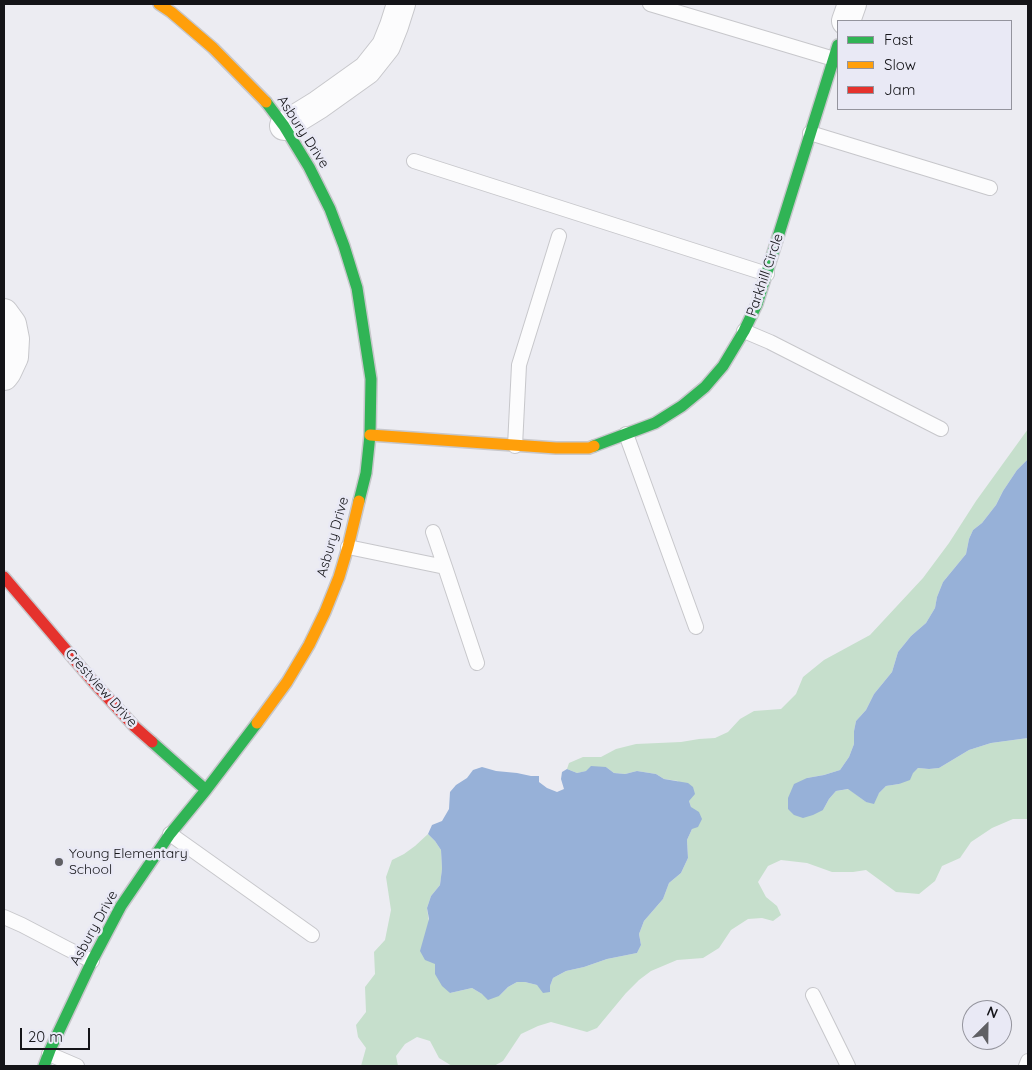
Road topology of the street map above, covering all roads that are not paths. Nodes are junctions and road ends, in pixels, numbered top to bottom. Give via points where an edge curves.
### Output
1 (159, 4) edge
2 (401, 4) edge
3 (650, 4) edge
4 (852, 4) edge
5 (846, 20) edge
6 (837, 48) edge
7 (834, 59) junction
8 (284, 126) junction
9 (810, 133) junction
10 (414, 161) dead end
11 (990, 188) dead end
12 (559, 236) dead end
13 (767, 274) junction
14 (4, 313) edge
15 (744, 331) junction
16 (4, 376) edge
17 (941, 429) dead end
18 (626, 434) junction
19 (370, 435) junction
20 (515, 446) junction
21 (433, 532) dead end
22 (348, 547) junction
23 (445, 567) junction
24 (4, 578) edge
25 (696, 627) dead end
26 (477, 663) dead end
27 (206, 790) junction
28 (170, 834) junction
29 (4, 917) edge
30 (312, 935) dead end
31 (92, 961) junction
32 (813, 994) dead end
33 (46, 1060) edge
34 (1028, 1061) edge
35 (77, 1066) edge
36 (848, 1066) edge
37 (1026, 1066) edge

1 - 8 street, Asbury Drive via 213,48 264,100
2 - 8 street via 386,46 367,70
3 - 7 lane
4 - 5 street
6 - 7 street, Parkhill Circle
7 - 9 street, Parkhill Circle
8 - 19 street, Asbury Drive via 330,208 357,288 371,379
9 - 11 lane
9 - 13 street, Parkhill Circle
10 - 13 lane
12 - 20 lane via 519,365
13 - 15 street, Parkhill Circle
14 - 16 street via 12,324 15,339 14,357
15 - 17 lane
15 - 18 street, Parkhill Circle via 723,366 705,387 656,423
18 - 20 street, Parkhill Circle via 589,448
18 - 25 lane
19 - 20 street, Parkhill Circle
19 - 22 street, Asbury Drive via 366,473
21 - 23 lane
22 - 23 lane
22 - 27 street, Asbury Drive via 339,577 309,645 287,682
23 - 26 lane
24 - 27 street, Crestview Drive via 102,692
27 - 28 street, Asbury Drive
28 - 30 lane
28 - 31 street, Asbury Drive via 121,906
29 - 31 lane
31 - 33 street, Asbury Drive
32 - 36 lane
33 - 35 lane
34 - 37 lane

